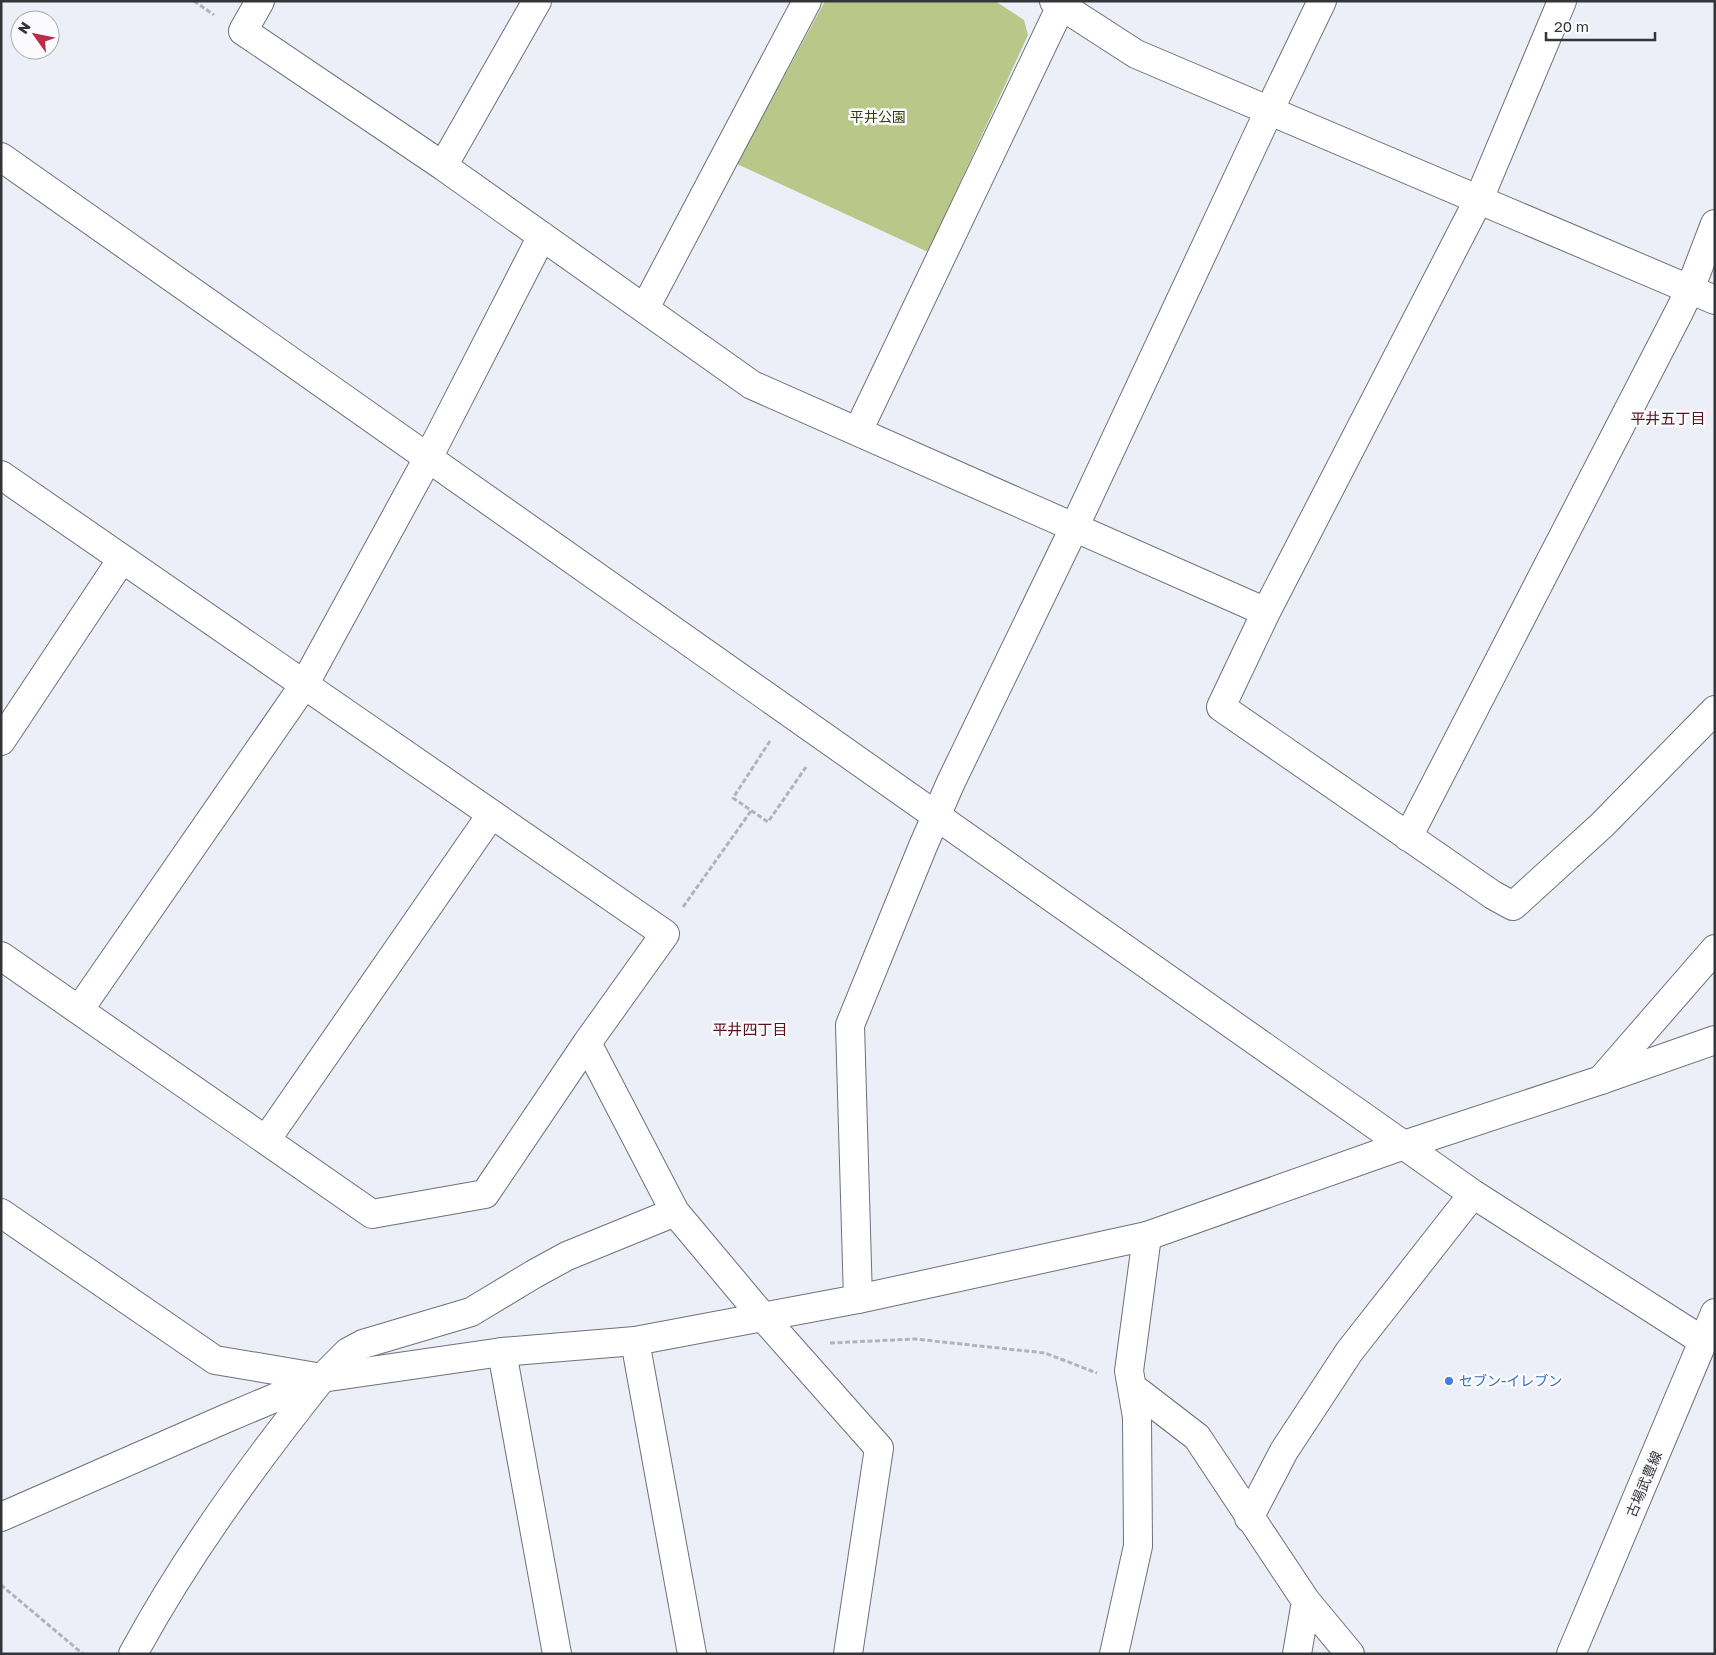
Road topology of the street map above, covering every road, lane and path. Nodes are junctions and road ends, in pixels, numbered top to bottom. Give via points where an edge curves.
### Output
1 (260, 1) edge
2 (537, 1) edge
3 (807, 1) edge
4 (1322, 1) edge
5 (1562, 1) edge
6 (1057, 4) edge
7 (1269, 111) junction
8 (1, 157) edge
9 (443, 166) junction
10 (1479, 199) junction
11 (1715, 224) edge
12 (542, 236) junction
13 (1690, 289) junction
14 (1715, 300) edge
15 (645, 308) junction
16 (858, 432) junction
17 (428, 458) junction
18 (1, 475) edge
19 (1074, 528) junction
20 (122, 559) junction
21 (1266, 612) junction
22 (304, 685) junction
23 (1715, 710) edge
24 (1, 741) edge
25 (770, 741) dead end
26 (806, 767) dead end
27 (751, 810) junction
28 (491, 815) junction
29 (936, 816) junction
30 (1408, 837) junction
31 (664, 934) junction
32 (1715, 949) edge
33 (1, 956) edge
34 (80, 1010) junction
35 (1715, 1040) edge
36 (587, 1043) junction
37 (1601, 1080) junction
38 (266, 1140) junction
39 (1404, 1145) junction
40 (1473, 1194) junction
41 (675, 1212) junction
42 (1, 1213) edge
43 (1147, 1236) junction
44 (858, 1299) junction
45 (1715, 1313) edge
46 (763, 1317) junction
47 (635, 1341) junction
48 (1703, 1341) junction
49 (787, 1345) junction
50 (502, 1352) junction
51 (322, 1378) junction
52 (1132, 1387) junction
53 (1, 1518) edge
54 (1249, 1518) junction
55 (1, 1585) edge
56 (1306, 1601) junction
57 (83, 1654) edge
58 (133, 1654) edge
59 (557, 1654) edge
60 (692, 1654) edge
61 (848, 1654) edge
62 (1114, 1654) edge
63 (1298, 1654) edge
64 (1350, 1654) edge
65 (1571, 1654) edge

1 - 9 street via 243,31
2 - 9 street
3 - 15 street
4 - 7 street
5 - 10 street
6 - 7 street via 1136,54
6 - 16 street
7 - 10 street
7 - 19 street
8 - 17 street
9 - 12 street
10 - 13 street
10 - 21 street
11 - 13 street
12 - 15 street
12 - 17 street
13 - 14 street
13 - 30 street
15 - 16 street via 752,385
16 - 19 street
17 - 22 street
17 - 29 street
18 - 20 street
19 - 21 street
19 - 29 street
20 - 22 street
20 - 24 street
21 - 30 street via 1220,707
22 - 28 street
22 - 34 street
23 - 30 street via 1602,824 1513,906
25 - 27 path via 733,798
26 - 27 path via 768,822
27 - 31 path
28 - 31 street
28 - 38 street
29 - 39 street
29 - 44 street via 850,1025
31 - 36 street
32 - 37 street
33 - 34 street
34 - 38 street
35 - 37 street
36 - 38 street via 485,1194 372,1214
36 - 41 street
37 - 39 street
39 - 40 street
39 - 43 street
40 - 48 street
40 - 54 street via 1348,1352 1284,1451
41 - 46 street
41 - 51 street via 567,1256 471,1312 363,1344 348,1352
42 - 51 street via 215,1360
43 - 44 street
43 - 52 street via 1129,1371
44 - 46 street
45 - 48 street, 古場武豊線
46 - 47 street
46 - 49 street
47 - 50 street
47 - 60 street
48 - 65 street, 古場武豊線
49 - 52 path via 915,1339 1045,1353
49 - 61 street via 879,1448
50 - 51 street
50 - 59 street
51 - 53 street
51 - 58 street via 221,1511 156,1611
52 - 54 street via 1197,1437
52 - 62 street via 1137,1417 1138,1546
54 - 56 street
55 - 57 path
56 - 63 street
56 - 64 street

